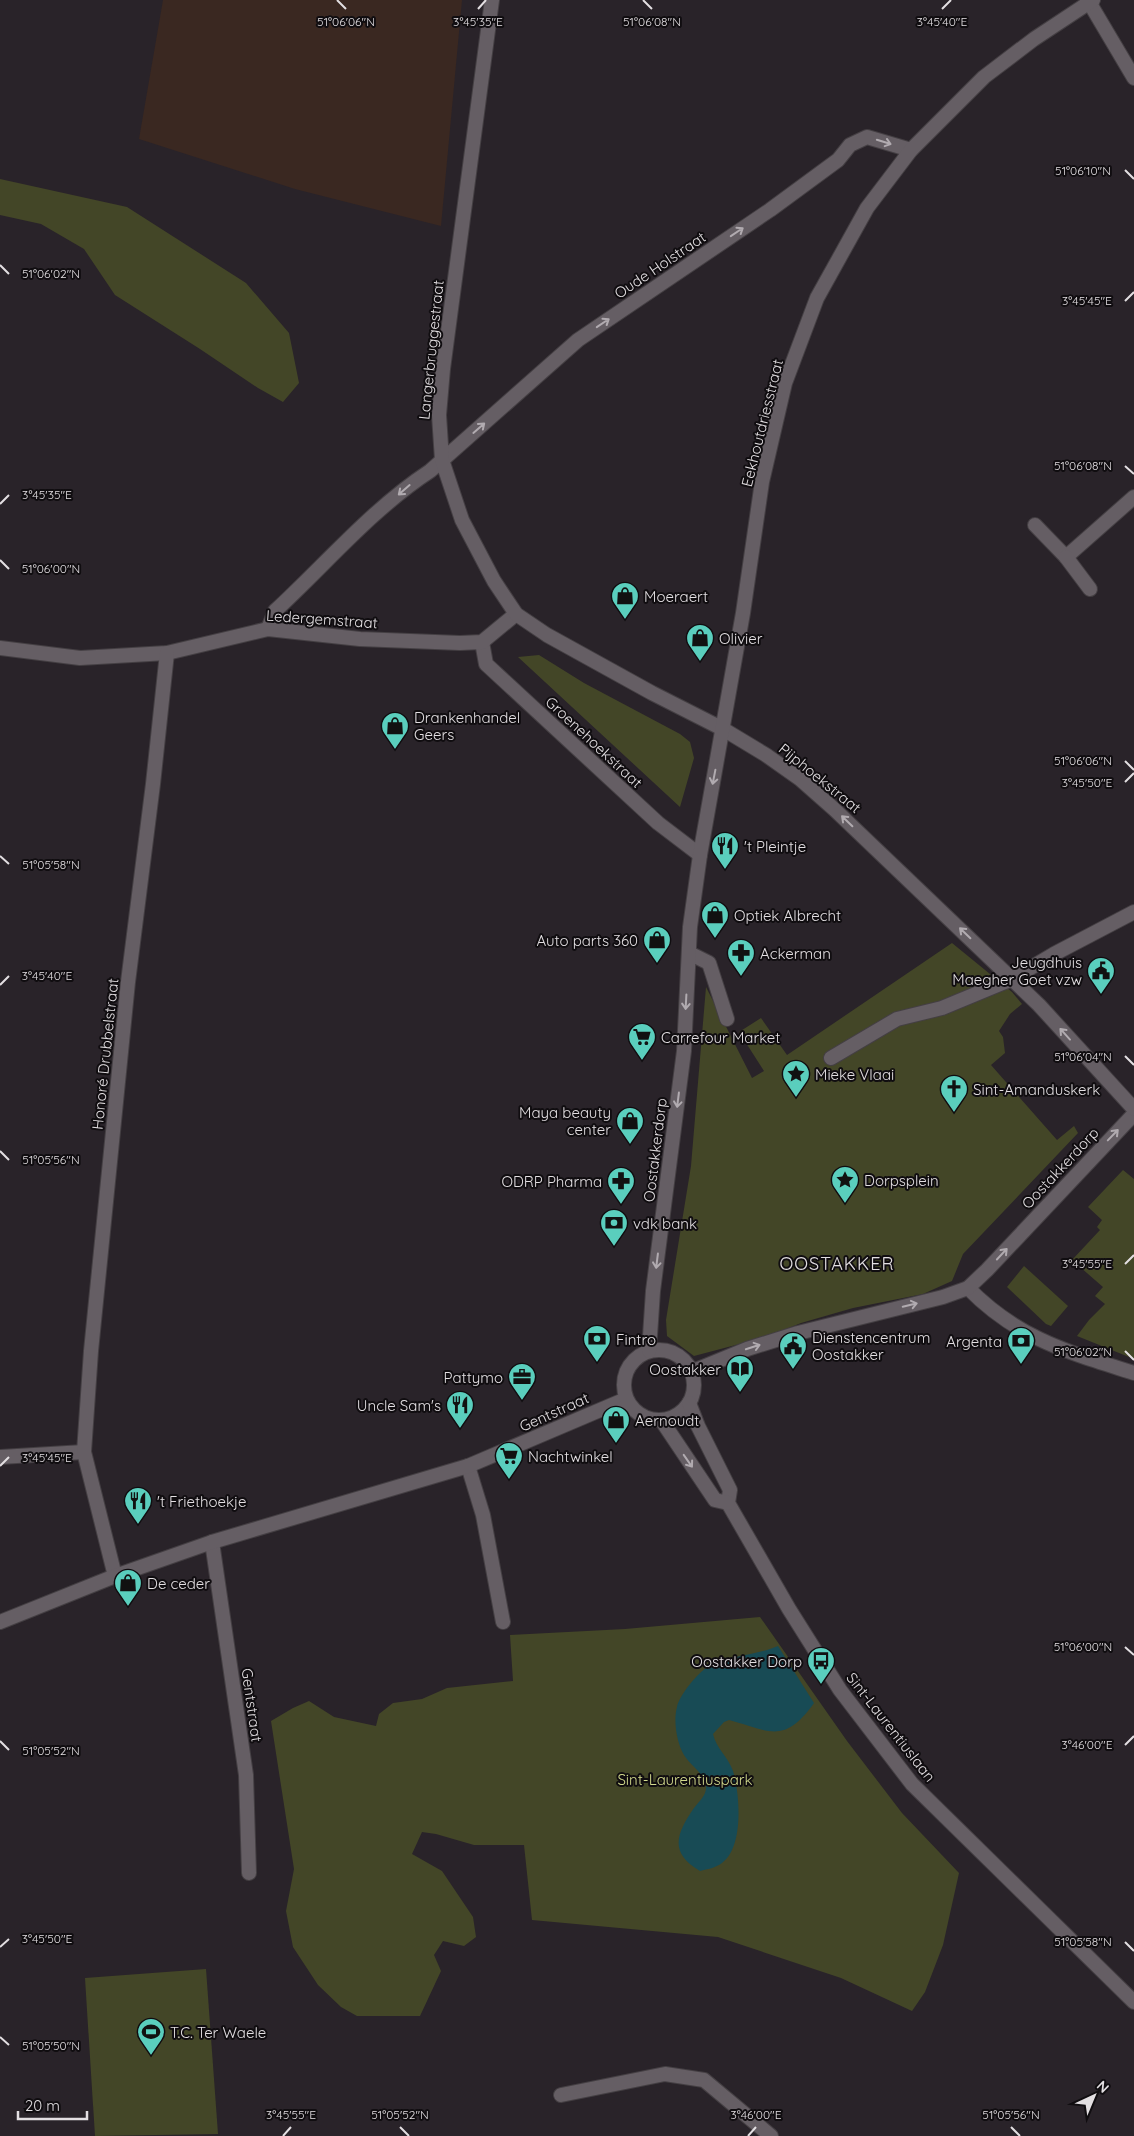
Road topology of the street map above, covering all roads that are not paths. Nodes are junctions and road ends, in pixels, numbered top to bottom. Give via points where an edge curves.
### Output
1 (492, 0) edge
2 (1091, 1) edge
3 (1134, 78) edge
4 (911, 150) junction
5 (442, 460) junction
6 (1134, 497) edge
7 (1035, 525) dead end
8 (1066, 557) junction
9 (1090, 588) dead end
10 (516, 614) junction
11 (268, 629) junction
12 (482, 642) junction
13 (0, 648) edge
14 (166, 653) junction
15 (723, 729) junction
16 (700, 855) junction
17 (1134, 912) edge
18 (689, 953) junction
19 (1012, 979) junction
20 (727, 1019) dead end
21 (830, 1058) dead end
22 (1134, 1109) edge
23 (1134, 1114) edge
24 (968, 1288) junction
25 (649, 1351) junction
26 (691, 1372) junction
27 (1134, 1373) edge
28 (626, 1398) junction
29 (689, 1403) junction
30 (662, 1421) junction
31 (84, 1452) junction
32 (0, 1457) edge
33 (468, 1466) junction
34 (728, 1503) junction
35 (212, 1542) junction
36 (115, 1576) junction
37 (0, 1622) edge
38 (503, 1622) dead end
39 (249, 1873) dead end
40 (1134, 2002) edge
41 (561, 2095) dead end
42 (771, 2136) edge

1 - 5 street, Langerbruggestraat via 443,369 439,415
2 - 3 street
2 - 4 street, Eekhoutdriesstraat via 984,77
5 -> 4 street, Oude Holstraat via 578,340 770,210 838,160 850,144 867,137
4 - 15 street, Eekhoutdriesstraat via 867,208 817,298 786,383 762,482
5 - 10 street, Pijphoekstraat via 462,520 494,581
5 -> 11 street via 374,515 275,611
6 - 8 street
7 - 8 street
8 - 9 street
10 - 12 street
10 - 15 street, Pijphoekstraat via 547,635
11 - 12 street, Ledergemstraat via 360,639
11 - 14 street, Ledergemstraat
12 - 16 street, Groenehoekstraat via 486,664 658,823
13 - 14 street, Ledergemstraat via 80,658
14 - 31 street, Honoré Drubbelstraat via 128,982
15 -> 16 street, Oostakkerdorp
19 -> 15 street, Pijphoekstraat via 800,779
16 - 18 street, Oostakkerdorp
17 - 19 street
18 - 20 street via 709,963
18 -> 25 street, Oostakkerdorp via 684,1051 653,1291
19 - 21 street via 942,1008 897,1019
22 -> 19 street, Pijphoekstraat
24 -> 23 street, Oostakkerdorp
26 -> 24 street, Oostakkerdorp via 798,1333
24 - 27 street via 1001,1318 1044,1343
25 - 26 street via 674,1353
25 - 28 street via 636,1358 627,1370 623,1384
26 - 29 street via 694,1388
28 - 30 street via 640,1416
28 - 33 street, Gentstraat
29 - 30 street via 673,1418
29 - 34 street, Sint-Laurentiuslaan via 730,1490
30 -> 34 street, Sint-Laurentiuslaan via 715,1500
31 - 32 street
31 - 36 street, Honoré Drubbelstraat
33 - 35 street, Gentstraat
33 - 38 street via 483,1515
34 - 40 street, Sint-Laurentiuslaan via 840,1690 912,1784
35 - 36 street, Gentstraat
35 - 39 street, Gentstraat via 246,1775
36 - 37 street, Gentstraat
41 - 42 street via 664,2074 704,2080

